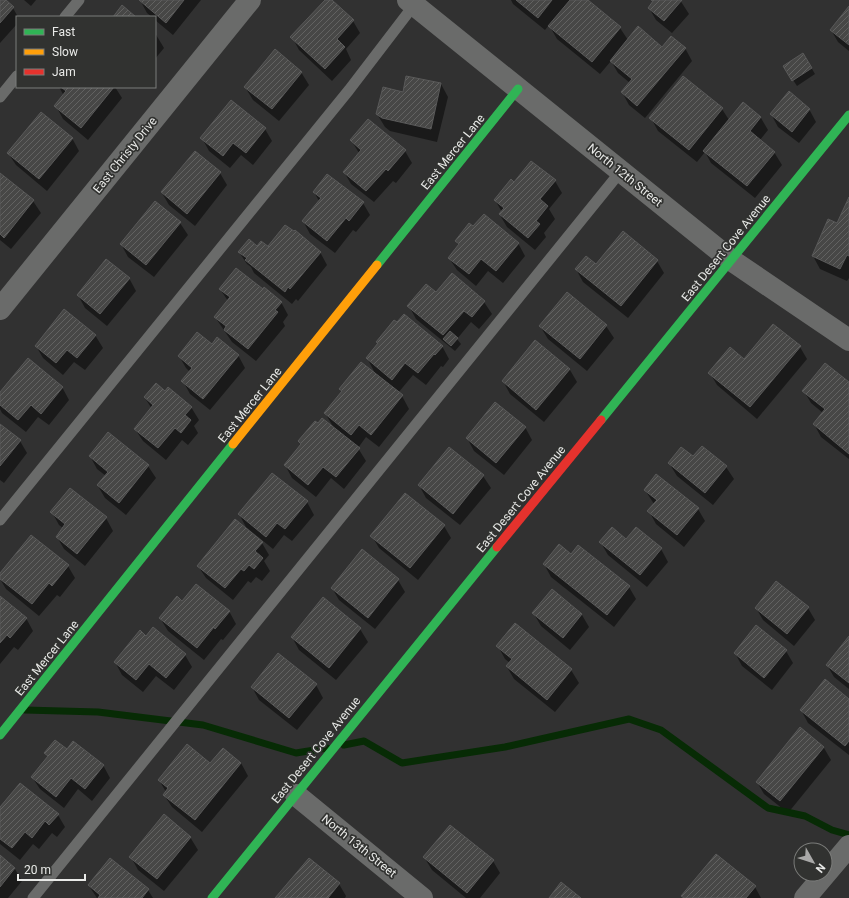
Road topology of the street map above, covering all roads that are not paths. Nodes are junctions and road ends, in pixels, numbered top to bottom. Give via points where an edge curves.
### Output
1 (79, 0) edge
2 (250, 0) edge
3 (411, 2) edge
4 (66, 16) edge
5 (16, 77) edge
6 (518, 89) junction
7 (0, 97) edge
8 (849, 115) edge
9 (621, 171) junction
10 (731, 260) junction
11 (0, 309) edge
12 (849, 340) edge
13 (0, 520) edge
14 (0, 735) edge
15 (296, 795) junction
16 (849, 846) edge
17 (33, 898) edge
18 (212, 898) edge
19 (422, 898) edge
20 (806, 898) edge

1 - 4 lane
2 - 11 street, East Christy Drive
3 - 6 street, North 12th Street
3 - 13 lane via 349,90
5 - 7 lane
6 - 9 street, North 12th Street
6 - 14 street, East Mercer Lane
8 - 10 street, East Desert Cove Avenue
9 - 10 street, North 12th Street
9 - 17 lane
10 - 12 street, North 12th Street
10 - 15 street, East Desert Cove Avenue
15 - 18 street, East Desert Cove Avenue
15 - 19 street, North 13th Street
16 - 20 street

